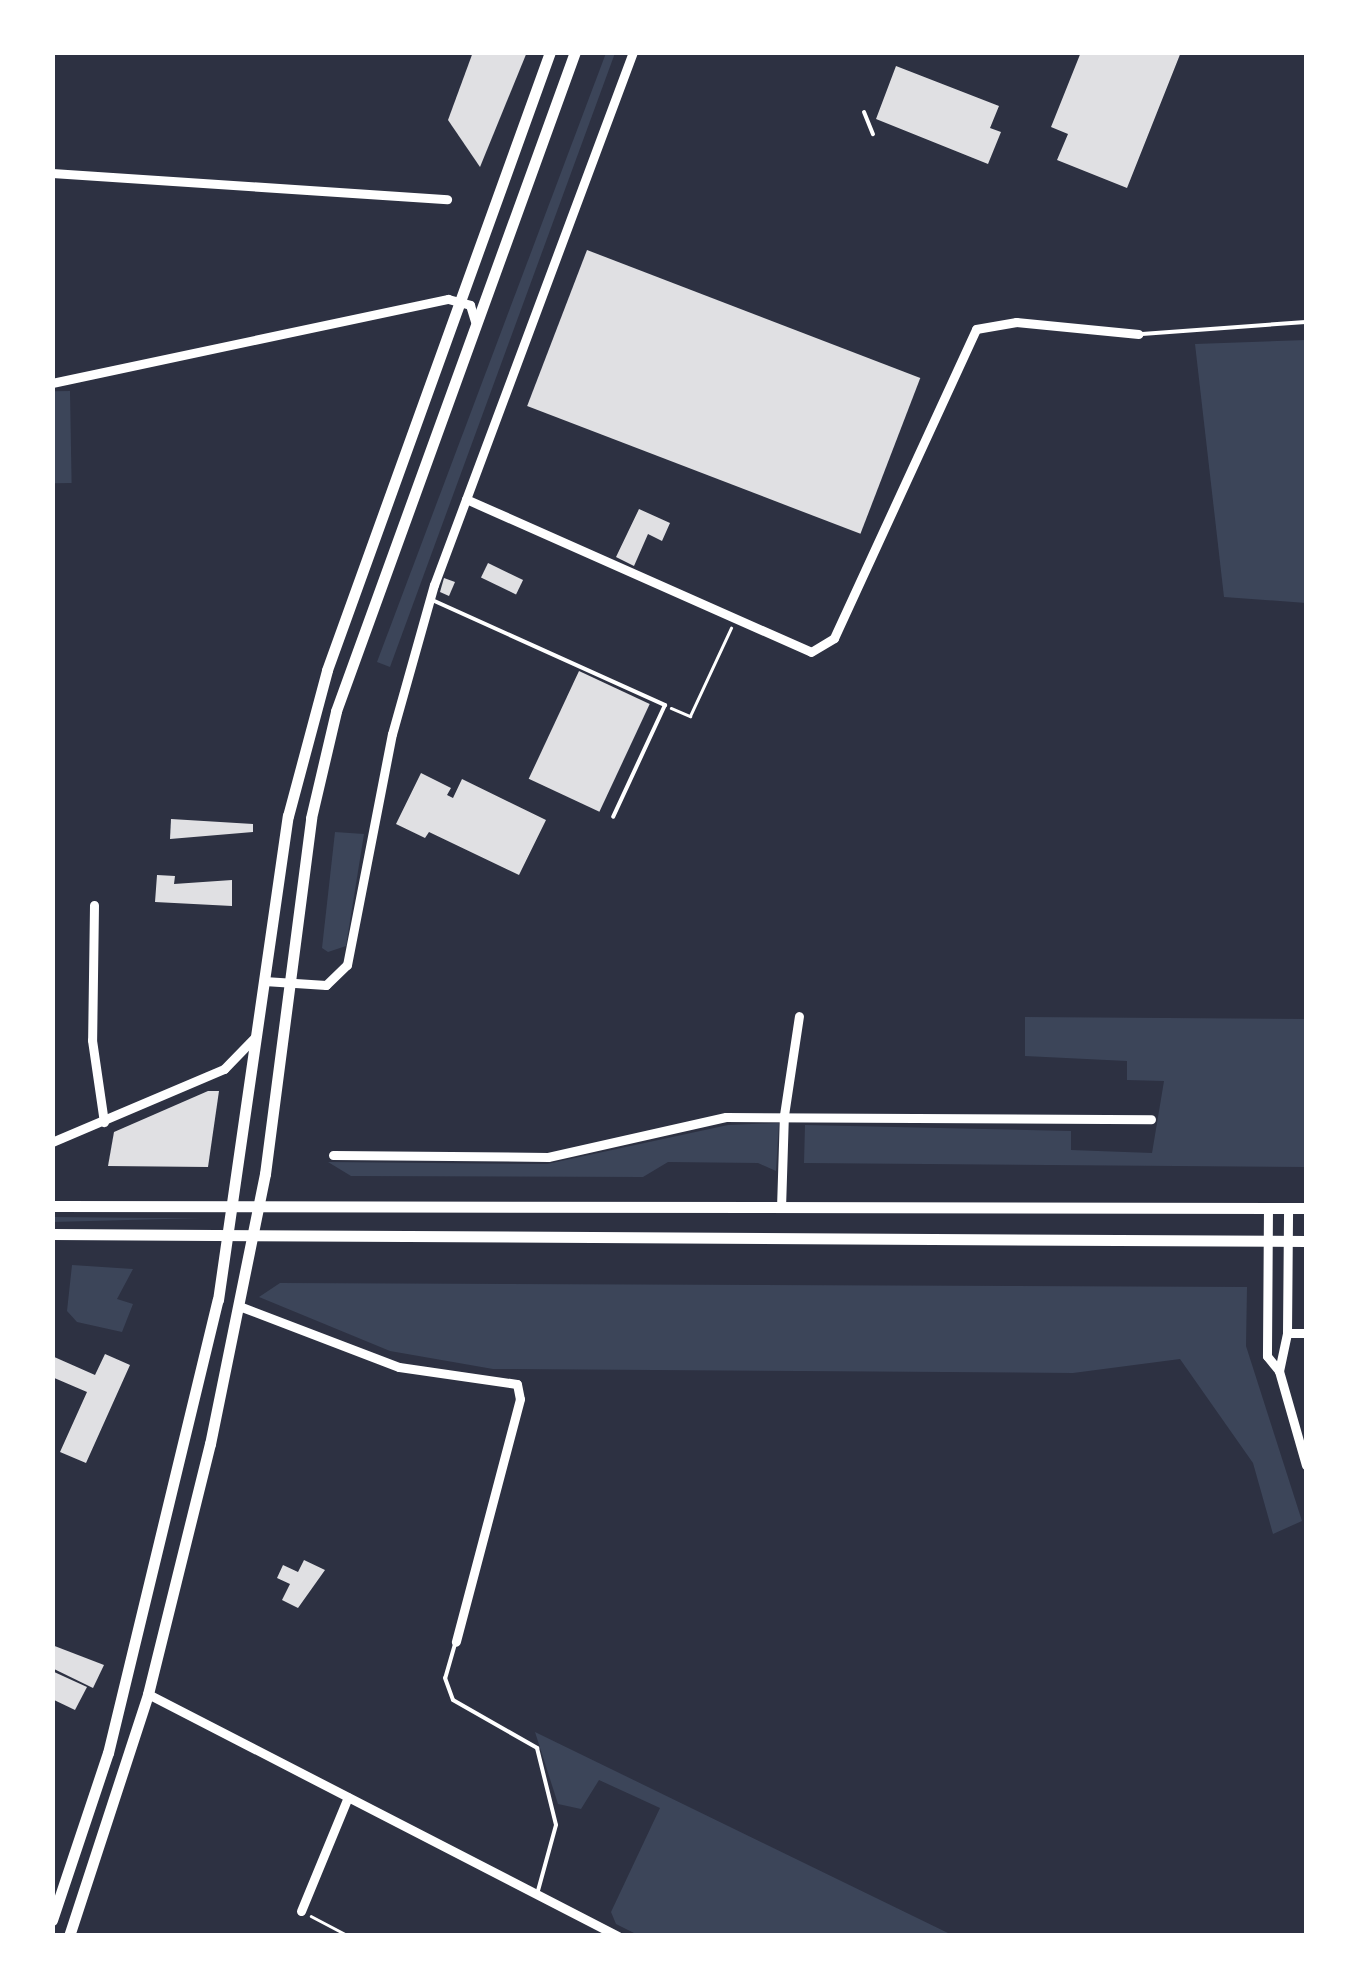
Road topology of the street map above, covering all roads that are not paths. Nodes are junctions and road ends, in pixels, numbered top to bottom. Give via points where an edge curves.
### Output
1 (550, 52) edge
2 (575, 52) edge
3 (633, 52) edge
4 (864, 112) dead end
5 (873, 134) dead end
6 (52, 173) edge
7 (447, 199) dead end
8 (460, 300) junction
9 (1306, 322) edge
10 (475, 323) junction
11 (1138, 334) joint
12 (52, 383) edge
13 (466, 500) junction
14 (430, 599) junction
15 (614, 817) dead end
16 (94, 904) dead end
17 (264, 982) junction
18 (288, 982) junction
19 (799, 1016) dead end
20 (256, 1035) junction
21 (224, 1069) junction
22 (249, 1087) junction
23 (784, 1115) junction
24 (1151, 1119) dead end
25 (104, 1122) junction
26 (52, 1142) edge
27 (334, 1156) dead end
28 (52, 1206) edge
29 (1268, 1207) junction
30 (781, 1208) junction
31 (1288, 1208) junction
32 (1306, 1208) edge
33 (232, 1209) junction
34 (258, 1210) junction
35 (52, 1234) edge
36 (228, 1236) junction
37 (253, 1236) junction
38 (1268, 1239) junction
39 (1288, 1240) junction
40 (1306, 1240) edge
41 (239, 1306) junction
42 (1286, 1334) junction
43 (1306, 1334) edge
44 (1279, 1371) junction
45 (1306, 1465) edge
46 (456, 1642) joint
47 (148, 1694) junction
48 (348, 1797) junction
49 (536, 1895) junction
50 (301, 1911) road end
51 (52, 1920) edge
52 (69, 1936) edge
53 (618, 1936) edge

1 - 8 main road
2 - 10 main road
3 - 13 street
4 - 5 lane
6 - 7 street
8 - 10 street via 475,312
8 - 12 street
8 - 17 main road via 327,670 288,816
9 - 11 lane
10 - 18 main road via 336,712 312,818
11 - 13 street via 983,323 962,346 834,638 820,650 797,651
13 - 14 street
14 - 15 lane via 665,705
14 - 18 street via 392,734 347,965 326,985
16 - 25 street via 92,1040
17 - 18 street
17 - 20 main road
18 - 34 main road
19 - 23 street
20 - 21 street
20 - 22 main road
21 - 22 street via 241,1069
21 - 25 street
22 - 33 main road
23 - 24 street
23 - 27 street via 726,1117 548,1157
23 - 30 street
25 - 26 street
28 - 33 main road
29 - 30 main road
29 - 31 main road
29 - 38 street
30 - 34 main road
31 - 32 main road
31 - 39 street
33 - 34 main road
33 - 36 main road
34 - 37 main road
35 - 36 main road
36 - 37 main road
36 - 51 main road via 126,1684
37 - 38 main road
37 - 41 main road
38 - 39 main road
38 - 44 street via 1267,1356
39 - 40 main road
39 - 42 street
41 - 46 street via 399,1367 517,1384 520,1399
41 - 47 main road
42 - 43 street
42 - 44 street
44 - 45 street
46 - 49 lane via 444,1678 453,1700 528,1737 541,1762 556,1825
47 - 48 street
47 - 52 main road
48 - 49 street
48 - 50 street
49 - 53 street

